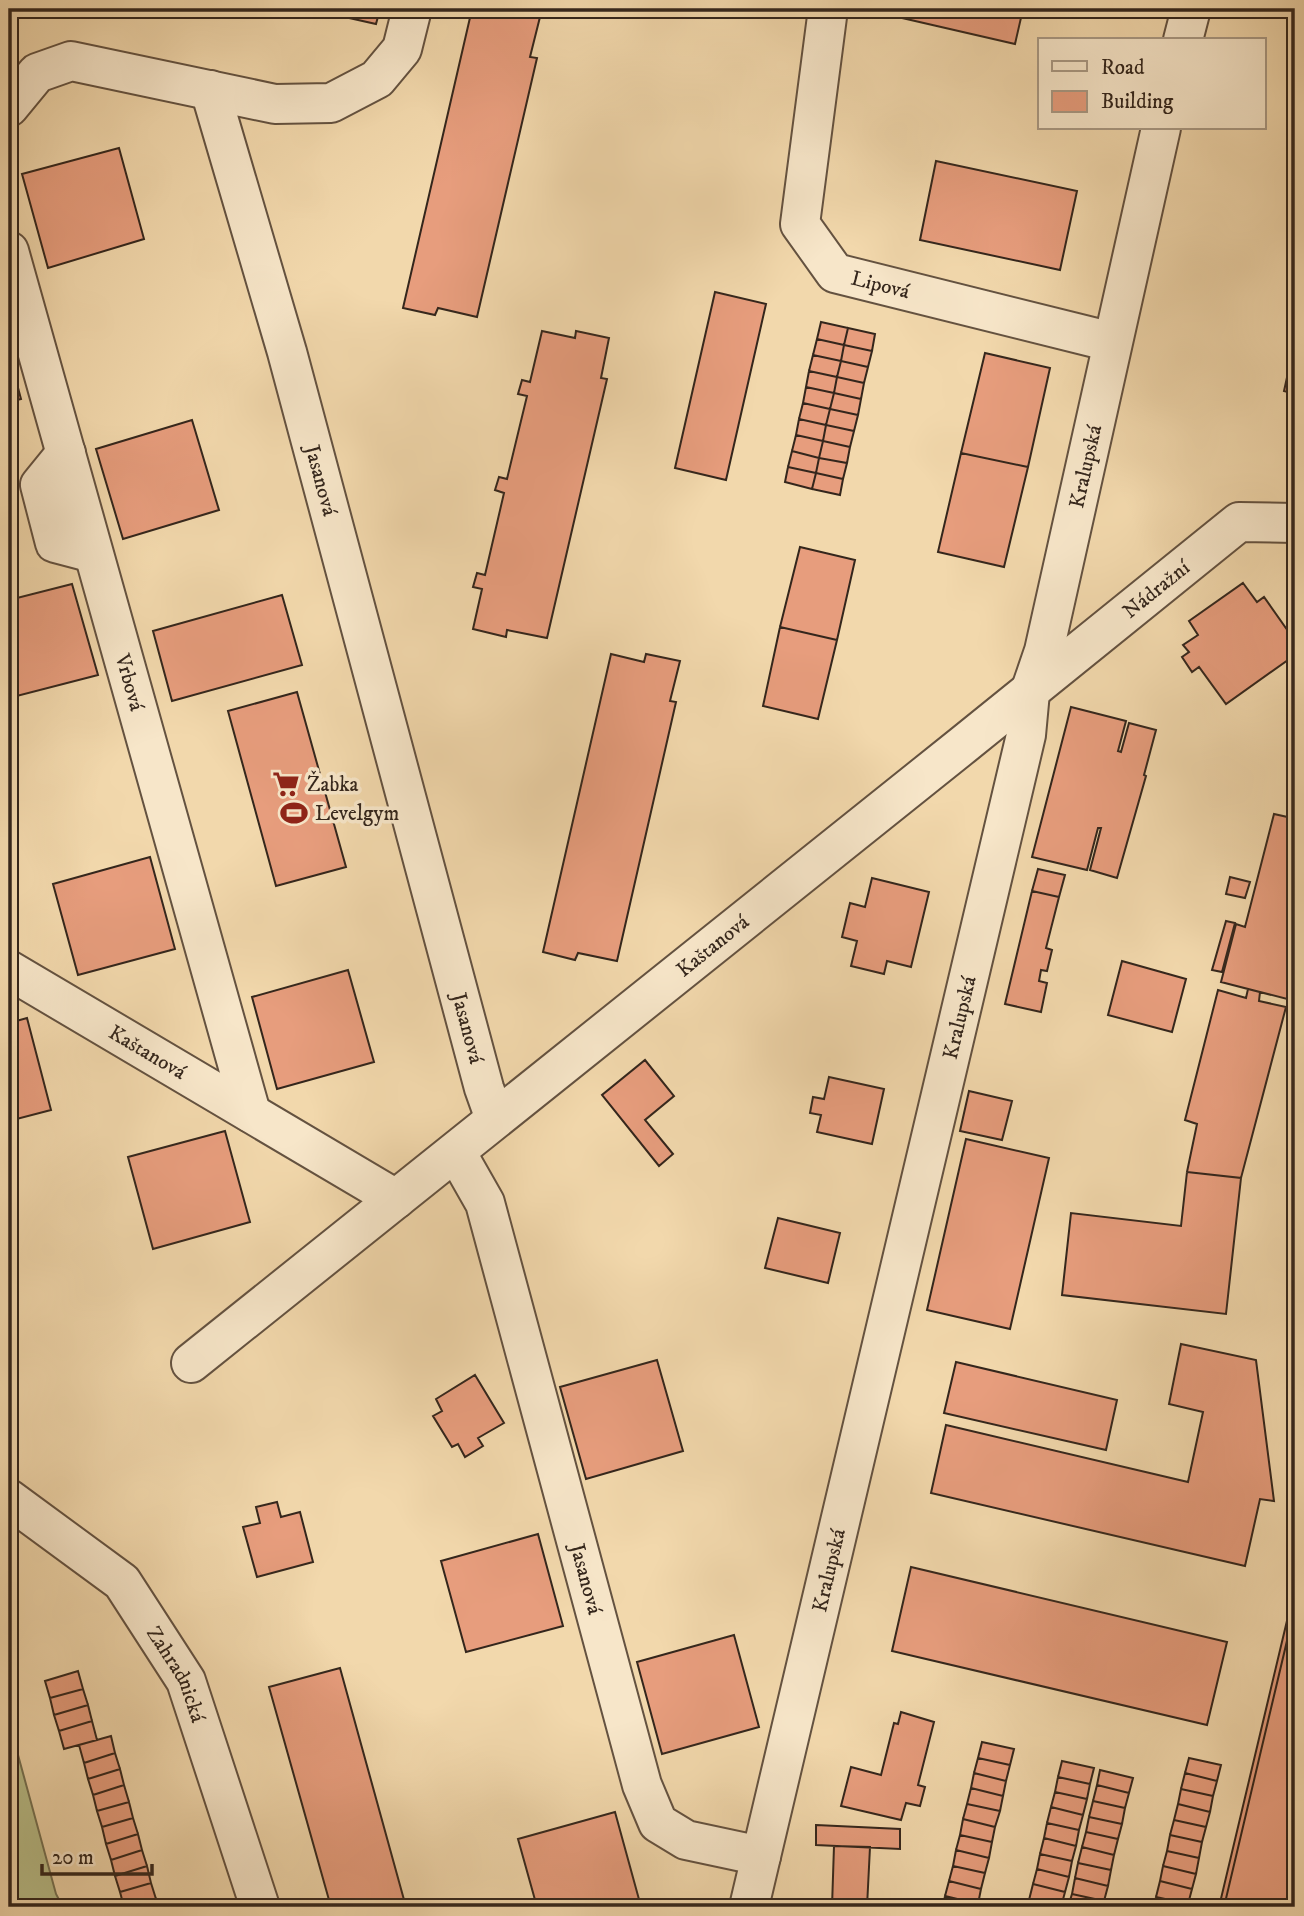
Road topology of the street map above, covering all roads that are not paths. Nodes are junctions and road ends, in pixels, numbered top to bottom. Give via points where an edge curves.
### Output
1 (412, 9) edge
2 (828, 9) edge
3 (1191, 9) edge
4 (1184, 38) edge
5 (209, 90) junction
6 (9, 107) edge
7 (1161, 130) edge
8 (9, 251) edge
9 (1112, 342) junction
10 (1295, 523) edge
11 (1030, 692) junction
12 (9, 970) edge
13 (251, 1113) junction
14 (495, 1119) junction
15 (456, 1152) junction
16 (396, 1199) junction
17 (191, 1363) dead end
18 (9, 1499) edge
19 (761, 1856) junction
20 (260, 1907) edge
21 (749, 1907) edge

1 - 5 street via 402,49 377,79 331,103 275,104
2 - 9 street, Lipová via 800,224 835,273
3 - 4 street
5 - 6 street via 71,61 37,73
5 - 14 street, Jasanová via 287,352
7 - 9 street, Kralupská
8 - 13 street, Vrbová
9 - 11 street, Kralupská via 1044,651
10 - 11 street, Nádražní via 1239,522
11 - 14 street, Kaštanová
11 - 19 street, Kralupská via 1026,735
12 - 13 street, Kaštanová
13 - 16 street, Kaštanová
14 - 15 street, Kaštanová
15 - 16 street, Kaštanová
15 - 19 street, Jasanová via 485,1203 642,1785 658,1823 686,1840
16 - 17 street, Kaštanová
18 - 20 street, Zahradnická via 122,1582 186,1681
19 - 21 street, Kralupská

